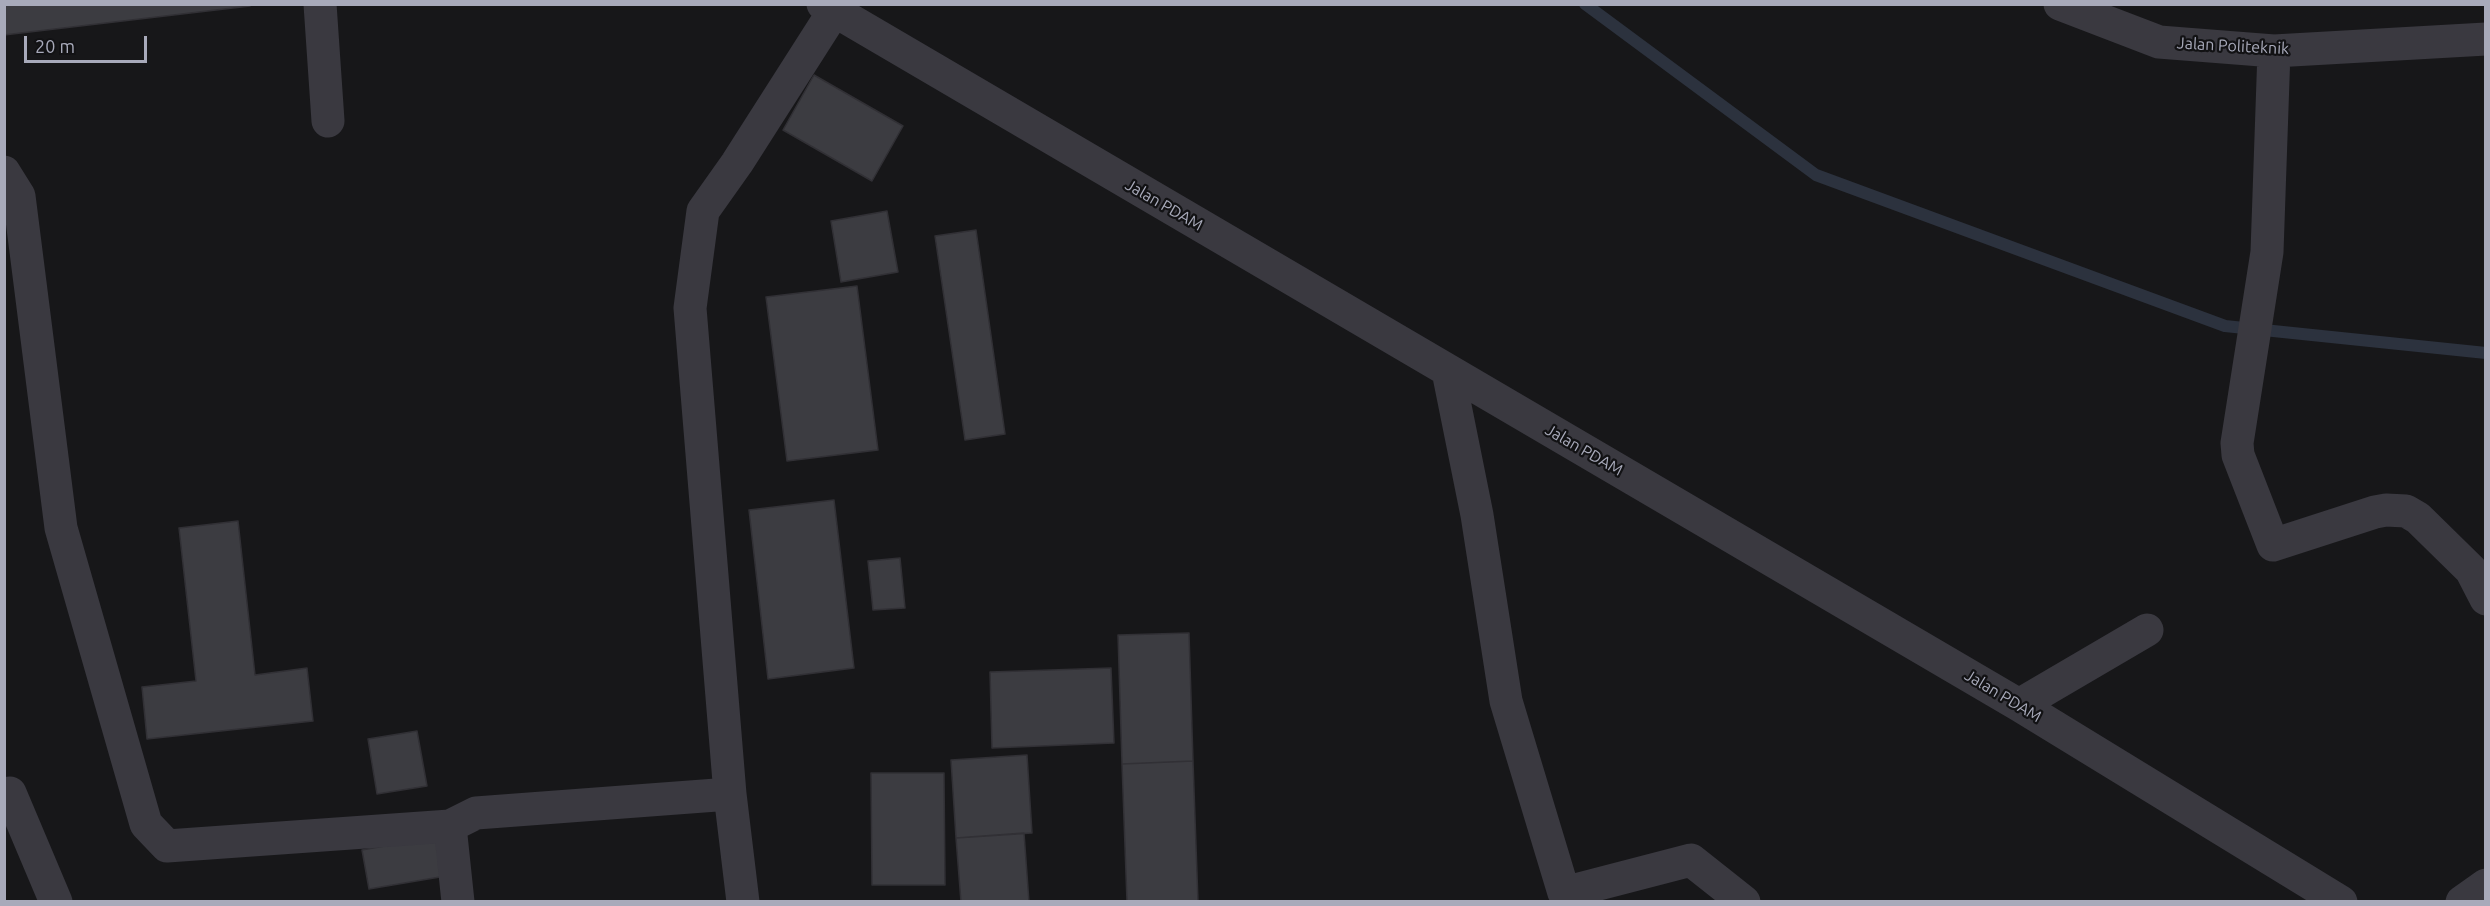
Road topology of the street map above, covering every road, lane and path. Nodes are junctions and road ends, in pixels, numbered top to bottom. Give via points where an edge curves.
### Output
1 (320, 4) edge
2 (2060, 4) edge
3 (828, 8) edge
4 (2486, 39) edge
5 (2274, 51) junction
6 (328, 121) dead end
7 (4, 172) edge
8 (1448, 371) junction
9 (2486, 599) edge
10 (2147, 630) dead end
11 (2019, 705) junction
12 (730, 794) junction
13 (9, 797) edge
14 (450, 826) junction
15 (2486, 885) edge
16 (56, 902) edge
17 (458, 902) edge
18 (743, 902) edge
19 (1744, 902) edge
20 (2341, 902) edge
21 (2462, 902) edge

1 - 6 street
2 - 5 street, Jalan Politeknik via 2159,42
3 - 8 street, Jalan PDAM
3 - 12 street via 737,163 703,211 694,267 690,308
4 - 5 street, Jalan Politeknik
5 - 9 street via 2267,252 2240,416 2238,455 2273,545 2375,512 2406,510 2470,570
7 - 14 street via 20,196 62,528 146,824 167,846
8 - 11 street, Jalan PDAM
8 - 19 street via 1477,515 1506,701 1564,893 1691,860
10 - 11 street
11 - 20 street, Jalan PDAM
12 - 14 street via 476,813
12 - 18 street
13 - 16 street
14 - 17 street
15 - 21 street

